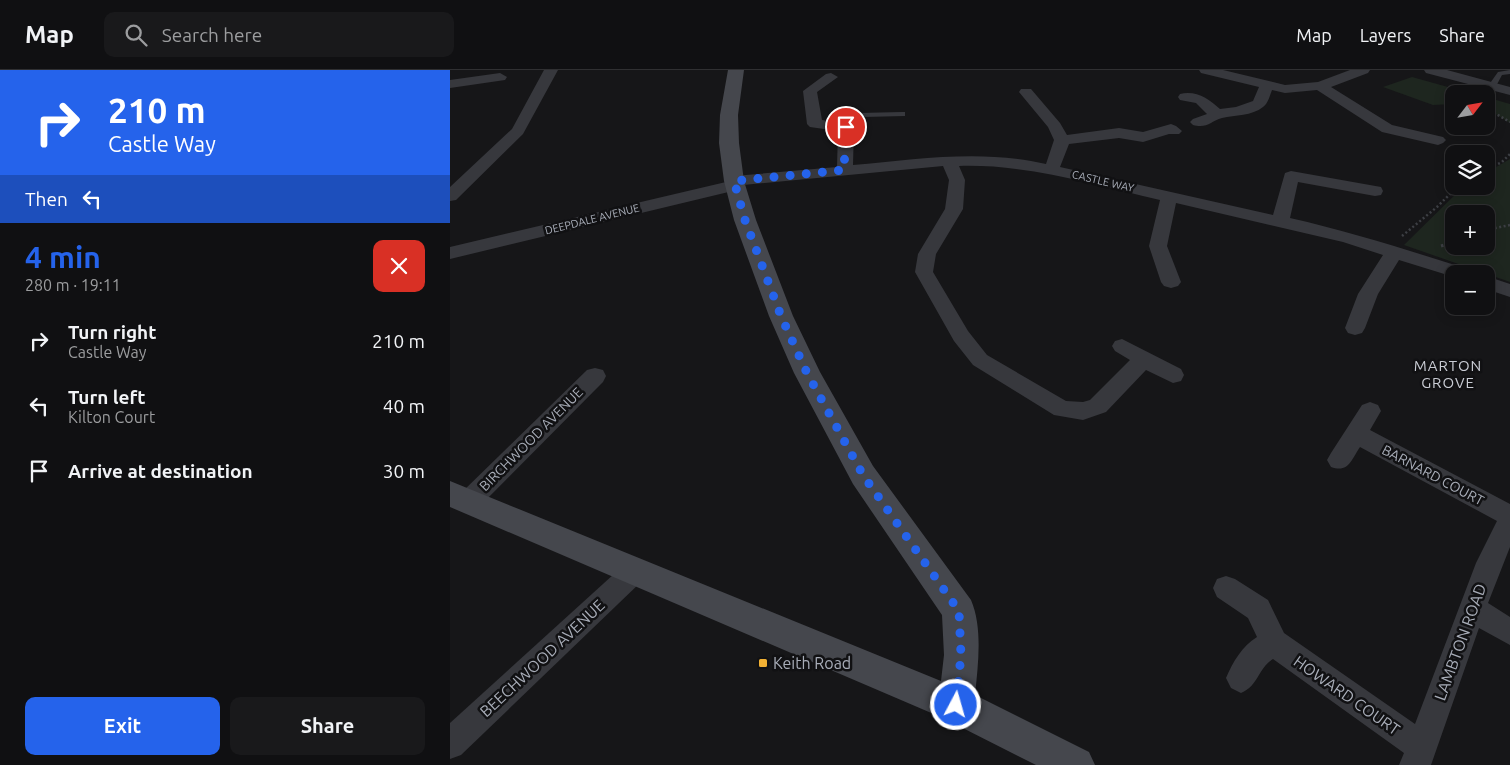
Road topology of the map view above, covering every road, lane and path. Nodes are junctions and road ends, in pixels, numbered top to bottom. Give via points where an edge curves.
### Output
1 (551, 70) edge
2 (736, 70) edge
3 (1206, 70) edge
4 (1363, 70) edge
5 (1433, 70) edge
6 (1510, 72) edge
7 (500, 77) dead end
8 (831, 77) dead end
9 (450, 84) edge
10 (1488, 85) edge
11 (1493, 85) edge
12 (1266, 86) junction
13 (1320, 86) junction
14 (1495, 87) edge
15 (1510, 91) edge
16 (1026, 92) dead end
17 (1185, 98) dead end
18 (1495, 113) edge
19 (902, 114) dead end
20 (1216, 114) junction
21 (1198, 122) dead end
22 (1510, 122) edge
23 (846, 127) junction
24 (1174, 131) dead end
25 (1062, 140) junction
26 (1438, 140) dead end
27 (1510, 154) edge
28 (949, 161) junction
29 (1495, 166) edge
30 (1051, 169) junction
31 (844, 170) junction
32 (734, 183) junction
33 (1375, 191) dead end
34 (1449, 195) edge
35 (450, 196) edge
36 (1169, 196) junction
37 (1280, 222) junction
38 (1510, 224) edge
39 (1495, 228) edge
40 (1445, 245) edge
41 (1438, 248) dead end
42 (1395, 252) junction
43 (450, 253) edge
44 (1445, 268) edge
45 (1171, 282) dead end
46 (1495, 285) edge
47 (1510, 291) edge
48 (1355, 328) dead end
49 (1122, 346) dead end
50 (1144, 359) junction
51 (1173, 375) dead end
52 (595, 376) dead end
53 (1370, 411) dead end
54 (1356, 434) junction
55 (1339, 460) dead end
56 (459, 498) edge
57 (1510, 516) edge
58 (1510, 522) edge
59 (634, 572) junction
60 (1226, 588) dead end
61 (1473, 609) junction
62 (1510, 632) edge
63 (1274, 643) junction
64 (1242, 678) dead end
65 (956, 705) junction
66 (450, 744) edge
67 (1418, 756) edge
68 (1076, 765) edge

1 - 35 street via 518,131
2 - 32 street via 729,115
3 - 12 street
4 - 13 street
5 - 10 street
6 - 11 lane via 1500,73
7 - 9 street
8 - 23 street via 810,91 816,124
12 - 13 street via 1285,89
12 - 20 street via 1259,104 1237,112
13 - 26 street via 1387,129
14 - 15 street
16 - 25 street via 1055,126
17 - 20 street via 1201,100
18 - 22 path
19 - 23 lane via 861,115
20 - 21 street via 1209,120
23 - 31 street
24 - 25 street via 1171,129 1143,137 1119,133
25 - 30 street
27 - 29 path
28 - 30 street, CASTLE WAY via 992,160
28 - 31 street, CASTLE WAY
28 - 50 street via 957,180 954,209 927,254 924,272 961,336 980,360 1062,409 1083,411 1098,406
30 - 36 street, CASTLE WAY
31 - 32 street, CASTLE WAY
32 - 43 street, DEEPDALE AVENUE
32 - 65 street via 781,316 807,373 863,475 959,611 961,655
33 - 37 street via 1291,176
34 - 42 path via 1401,237
36 - 37 street, CASTLE WAY
36 - 45 street via 1158,246
37 - 42 street, CASTLE WAY via 1347,236
38 - 39 path
40 - 41 path
42 - 44 street, CASTLE WAY
42 - 48 street via 1368,294
46 - 47 street
49 - 50 street
50 - 51 street
52 - 56 street, BIRCHWOOD AVENUE
53 - 54 street
54 - 55 street
54 - 57 street, BARNARD COURT
56 - 59 street
58 - 61 street, LAMBTON ROAD
59 - 65 street
59 - 66 street, BEECHWOOD AVENUE
60 - 63 street, HOWARD COURT via 1258,609
61 - 62 street
61 - 67 street, LAMBTON ROAD
63 - 64 street via 1257,653
63 - 67 street, HOWARD COURT
65 - 68 street

